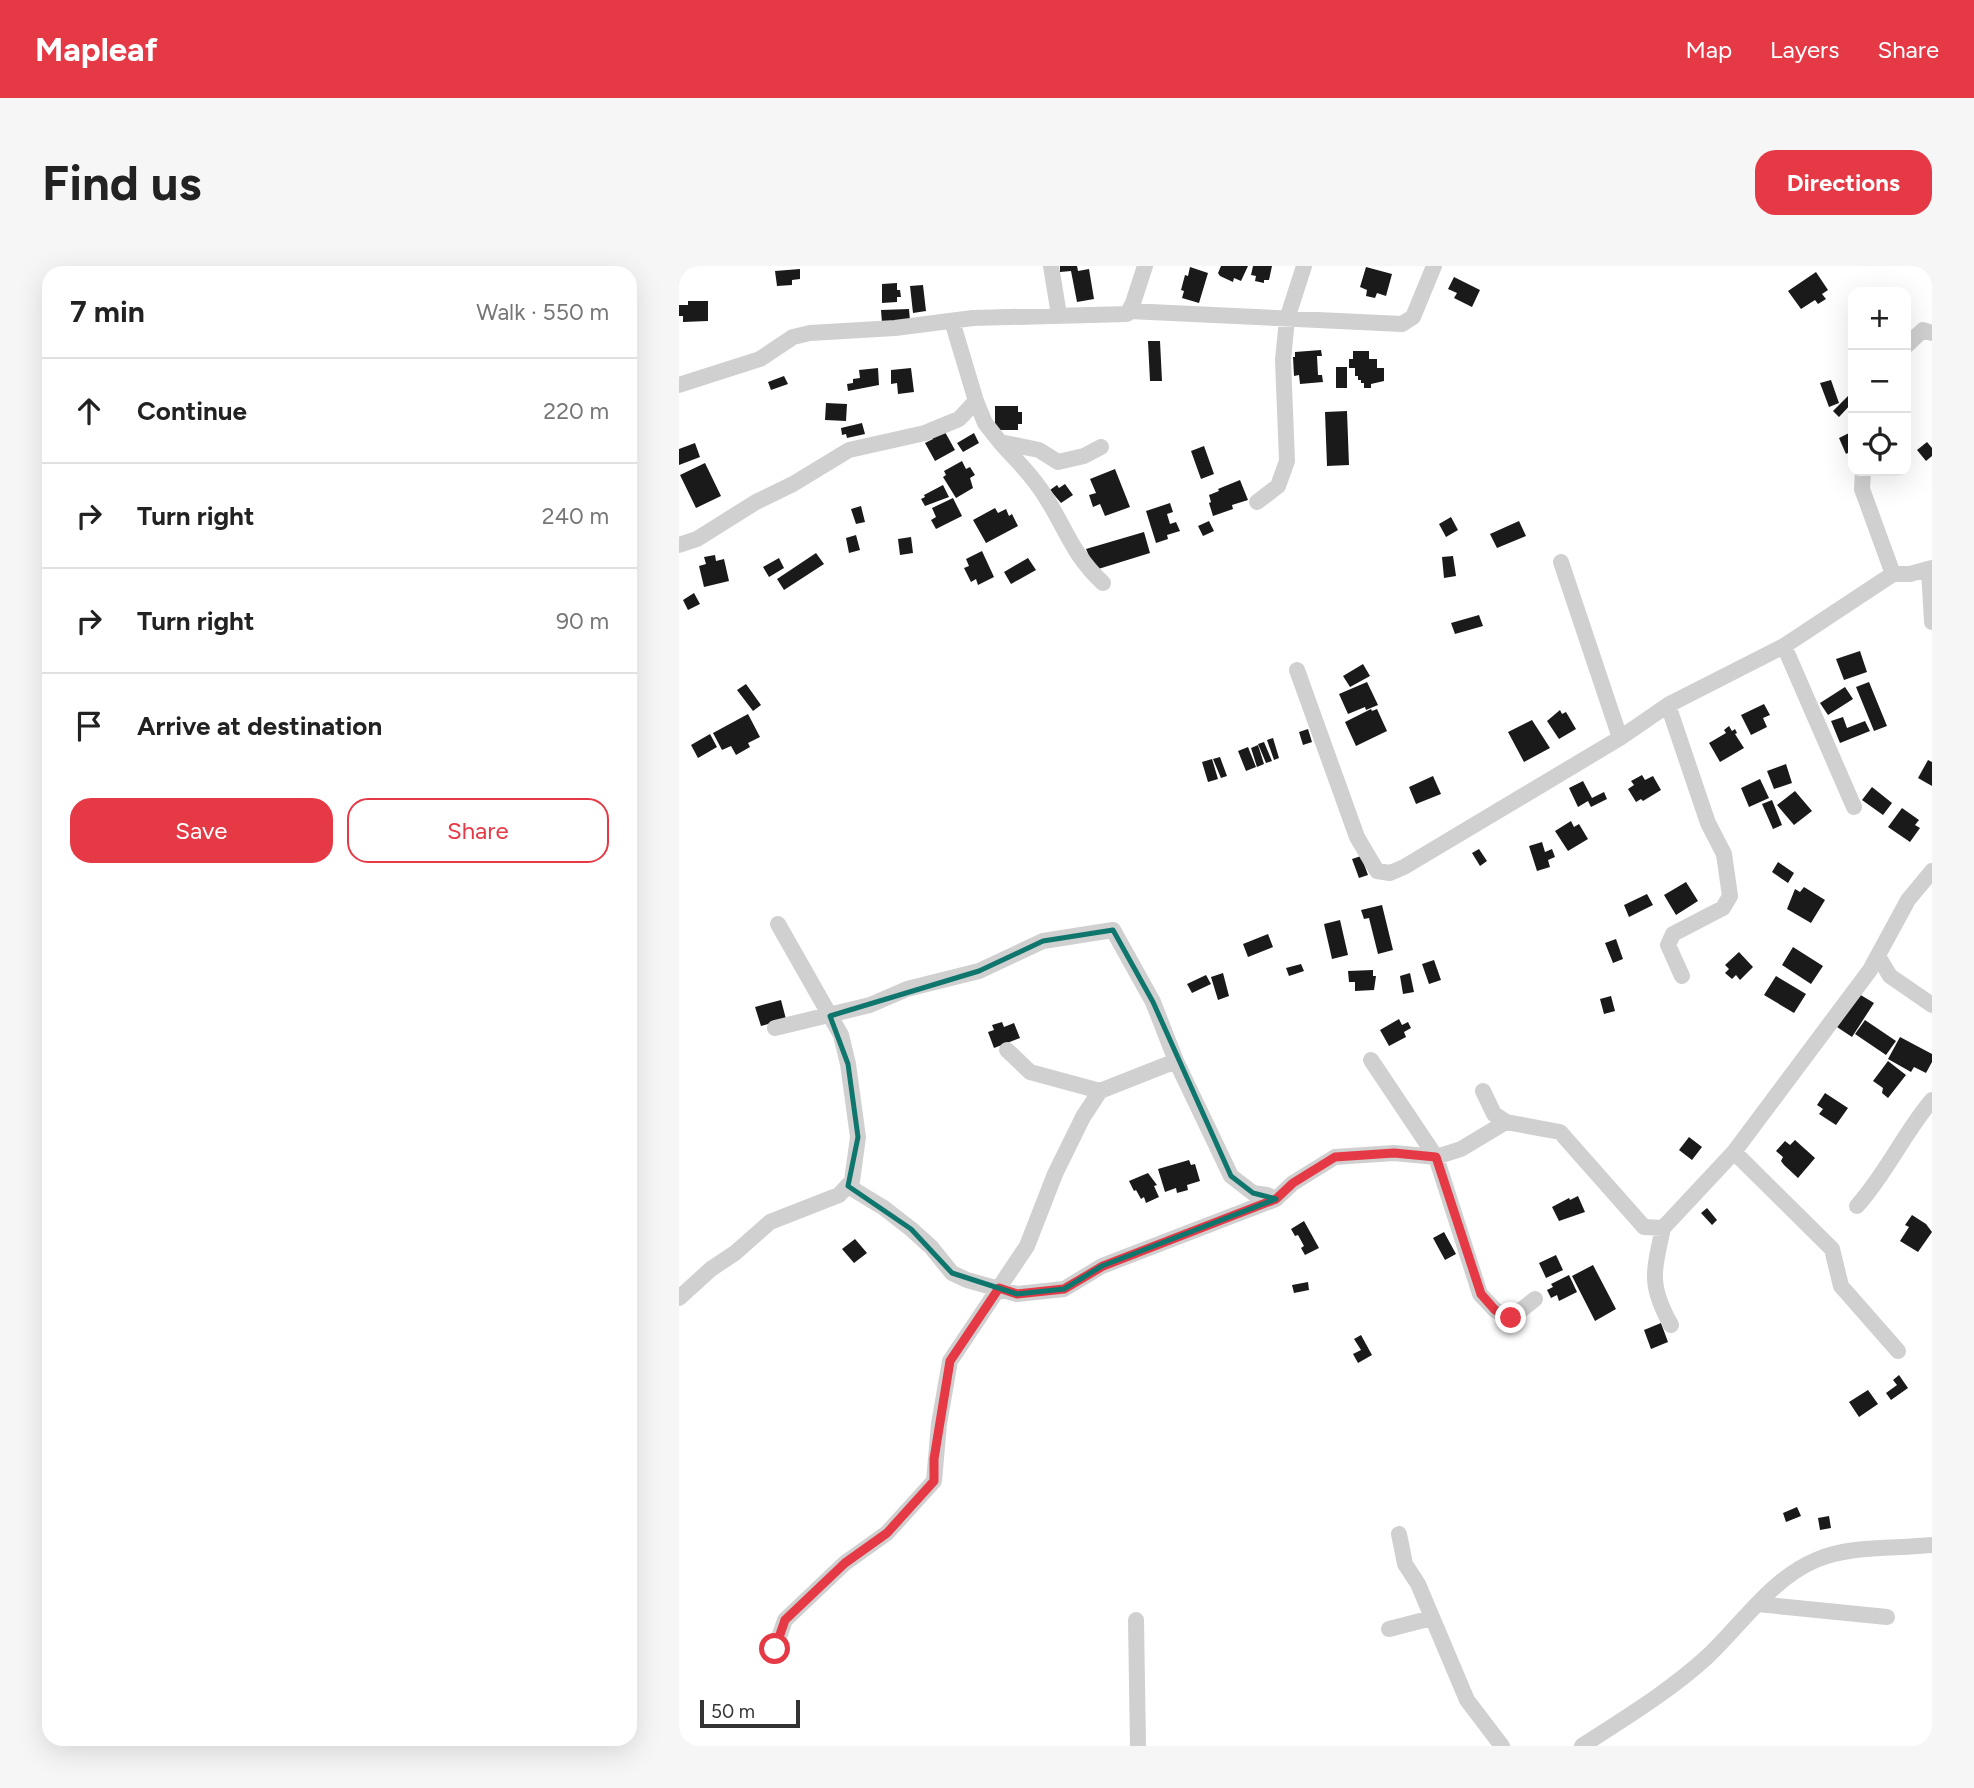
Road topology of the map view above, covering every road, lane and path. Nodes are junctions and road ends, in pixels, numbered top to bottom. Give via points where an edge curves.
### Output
1 (1051, 266) edge
2 (1145, 266) edge
3 (1304, 266) edge
4 (1434, 266) edge
5 (1129, 311) junction
6 (1059, 315) junction
7 (1287, 318) junction
8 (952, 321) junction
9 (1932, 333) edge
10 (1911, 341) edge
11 (679, 385) edge
12 (976, 401) junction
13 (1000, 442) junction
14 (1101, 447) dead end
15 (1058, 462) junction
16 (1862, 476) edge
17 (1036, 483) junction
18 (1257, 502) dead end
19 (679, 545) edge
20 (1561, 562) dead end
21 (1930, 569) edge
22 (1893, 574) junction
23 (1103, 583) dead end
24 (1932, 622) edge
25 (1784, 646) junction
26 (1297, 670) dead end
27 (1668, 705) junction
28 (1620, 738) junction
29 (1854, 807) dead end
30 (1932, 871) edge
31 (778, 924) dead end
32 (1878, 956) junction
33 (1682, 976) dead end
34 (1932, 1005) edge
35 (830, 1016) junction
36 (775, 1028) dead end
37 (1007, 1051) dead end
38 (1371, 1060) dead end
39 (1176, 1061) junction
40 (1100, 1091) junction
41 (1483, 1091) dead end
42 (1932, 1100) edge
43 (1506, 1122) junction
44 (1734, 1152) junction
45 (1436, 1157) junction
46 (848, 1186) junction
47 (1276, 1199) junction
48 (1857, 1206) dead end
49 (1663, 1228) junction
50 (999, 1288) junction
51 (679, 1298) edge
52 (1535, 1299) dead end
53 (1671, 1325) dead end
54 (1898, 1351) dead end
55 (1399, 1534) dead end
56 (1932, 1545) edge
57 (1757, 1604) junction
58 (1887, 1617) dead end
59 (1432, 1618) junction
60 (1136, 1620) dead end
61 (1389, 1629) dead end
62 (775, 1649) dead end
63 (1138, 1746) edge
64 (1502, 1746) edge
65 (1582, 1746) edge

1 - 6 street
2 - 5 street
3 - 7 street
4 - 7 street via 1413,317 1402,324
5 - 6 street via 1120,316
5 - 7 street
6 - 8 street
7 - 18 street via 1283,360 1287,461 1278,486
8 - 11 street via 793,337 760,359
8 - 12 street
9 - 10 street via 1923,330
12 - 13 street
12 - 19 street via 959,419 937,428 849,450 697,540
13 - 15 street via 1039,450
13 - 17 street
14 - 15 street
15 - 17 street
16 - 22 street via 1861,489
17 - 23 street via 1075,552
20 - 28 street
21 - 22 street
21 - 24 street
22 - 25 street
25 - 27 street
25 - 29 street
26 - 28 street via 1357,837 1377,871 1390,873 1404,867
27 - 28 street
27 - 33 street via 1708,823 1724,854 1730,896 1723,908 1673,934 1668,945
30 - 32 street via 1908,900
31 - 35 street
32 - 34 street via 1889,976
32 - 44 street
35 - 36 street
35 - 39 street via 979,971 1042,940 1113,930 1153,1002
35 - 46 street via 841,1035 848,1064 858,1137
37 - 40 street via 1030,1072
38 - 45 street
39 - 40 street
39 - 47 street via 1231,1176 1253,1193
40 - 50 street via 1055,1174 1027,1246
41 - 43 street via 1494,1114
42 - 48 street
43 - 45 street via 1461,1149
43 - 49 street via 1560,1132 1644,1227
44 - 49 street
44 - 54 street via 1832,1249 1841,1286
45 - 47 street via 1394,1153 1335,1157
45 - 52 street via 1481,1294 1495,1310 1511,1318
46 - 50 street via 911,1230 952,1273
46 - 51 street via 839,1195 770,1222
47 - 50 street via 1103,1266 1064,1289 1017,1294
49 - 53 street via 1654,1272 1659,1303
50 - 62 street via 950,1361 934,1481 887,1533 845,1563 785,1620
55 - 59 street via 1405,1564
56 - 57 street via 1827,1556 1800,1569
57 - 58 street
57 - 65 street via 1680,1680
59 - 61 street
59 - 64 street via 1467,1700
60 - 63 street

